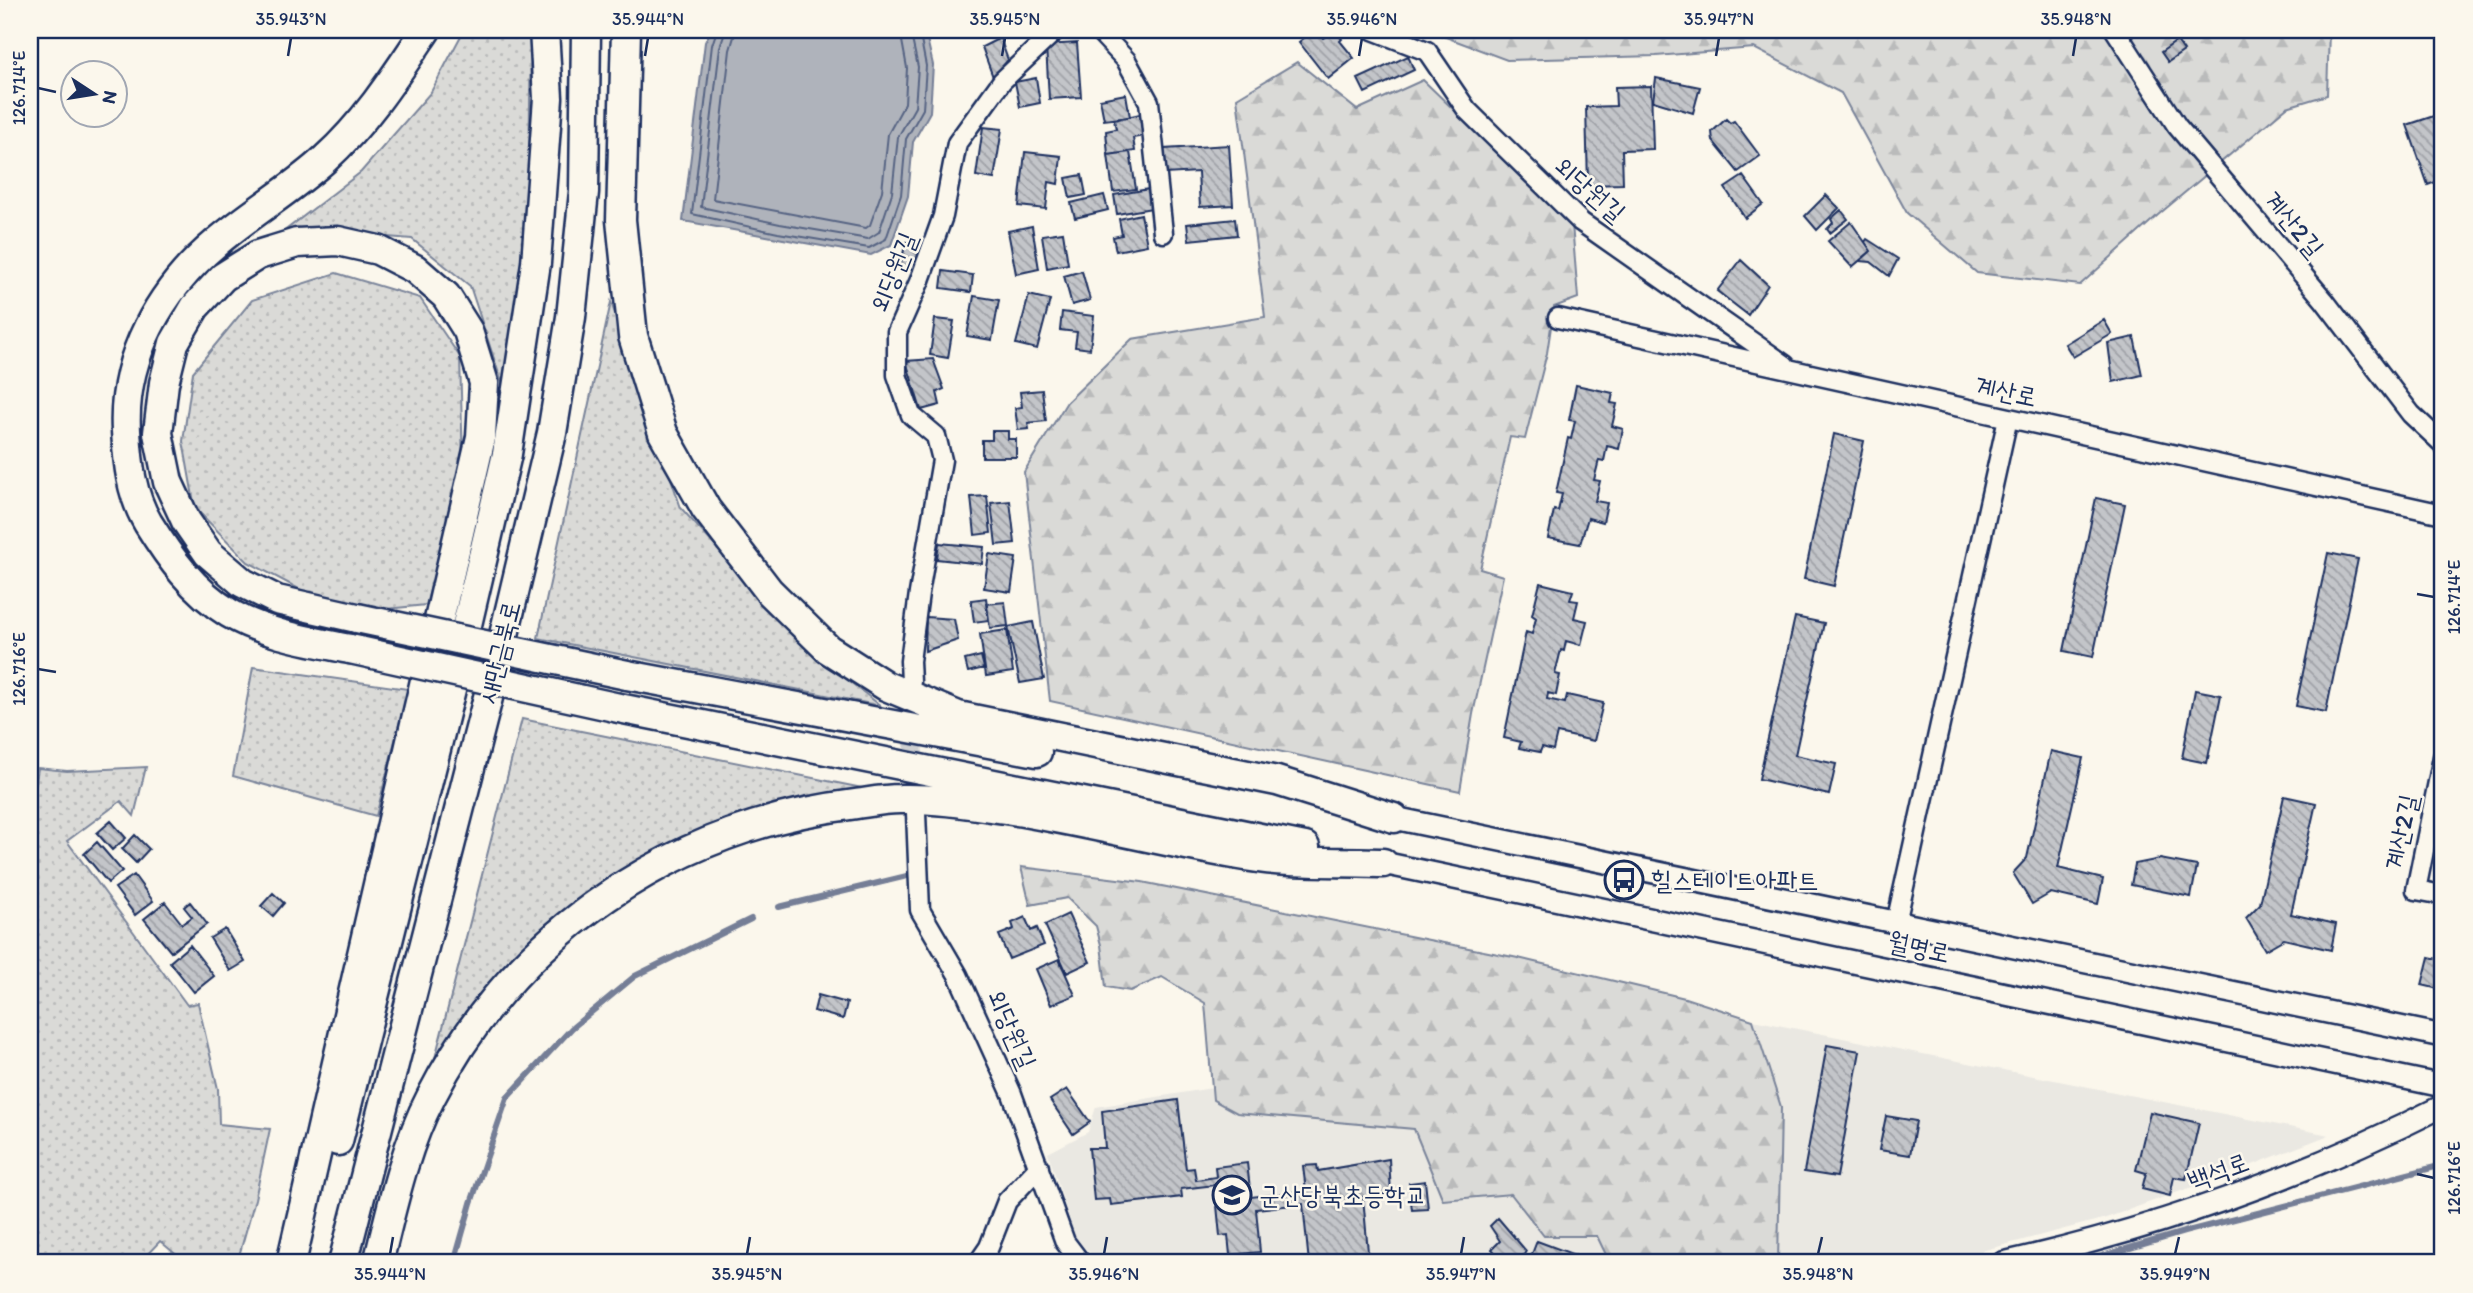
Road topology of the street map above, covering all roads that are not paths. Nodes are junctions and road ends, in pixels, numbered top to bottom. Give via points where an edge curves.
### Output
1 (426, 30) edge
2 (544, 30) edge
3 (586, 30) edge
4 (626, 30) edge
5 (1056, 30) edge
6 (1098, 30) edge
7 (1373, 30) edge
8 (2115, 30) edge
9 (1163, 233) dead end
10 (1558, 318) dead end
11 (1794, 371) junction
12 (2008, 418) junction
13 (2443, 444) edge
14 (2443, 514) edge
15 (911, 682) tunnel mouth
16 (2443, 757) edge
17 (916, 813) tunnel mouth
18 (1394, 818) junction
19 (1383, 863) junction
20 (2443, 895) edge
21 (1896, 923) junction
22 (2443, 1036) edge
23 (2443, 1086) edge
24 (2443, 1106) edge
25 (1039, 1167) junction
26 (291, 1263) edge
27 (304, 1263) edge
28 (343, 1263) edge
29 (378, 1263) edge
30 (978, 1263) edge
31 (1081, 1263) edge
32 (2003, 1263) edge

1 - 19 highway, bridge via 361,121 326,159 216,242 179,278 151,319 132,365 125,414 129,472 141,511 186,576 228,612 310,641
2 - 27 highway, 새만금북로 via 548,98 536,262 507,454 363,1045
3 - 28 highway, 새만금북로 via 584,192 571,317 552,433
4 - 18 highway via 621,220 633,336 663,433 706,509 769,591 828,649 886,686 958,716 1277,781
5 - 15 street, 외당원길 via 1002,81 957,143 943,216 897,332 897,375 911,415 936,436 942,460 919,593
6 - 9 street via 1126,60 1150,102
7 - 11 street, 외당원길 via 1427,51 1467,110 1581,222
8 - 13 street, 계산2길 via 2177,126 2324,300 2411,415
10 - 11 street, 계산로
11 - 12 street, 계산로
12 - 14 street, 계산로
12 - 21 street
16 - 20 street, 계산2길 via 2416,890
17 - 25 street, 외당원길 via 920,910 958,975
18 - 21 street, 월명로
18 - 26 highway, bridge via 627,676 356,618 278,600 243,583 208,553 186,522 168,482 158,433 174,343 195,307 223,277 258,255 297,243 338,241 378,250 415,269 446,296 468,331 484,383 481,437
19 - 23 street, 월명로
19 - 29 highway via 1261,858 1026,813 911,799 792,814 736,830 639,874 590,907 549,940 503,988 457,1050 430,1097 408,1149
21 - 22 street, 월명로
24 - 32 street, 백석로 via 2369,1143 2204,1208
25 - 30 street via 1007,1200
25 - 31 street, 외당원길 via 1065,1242

